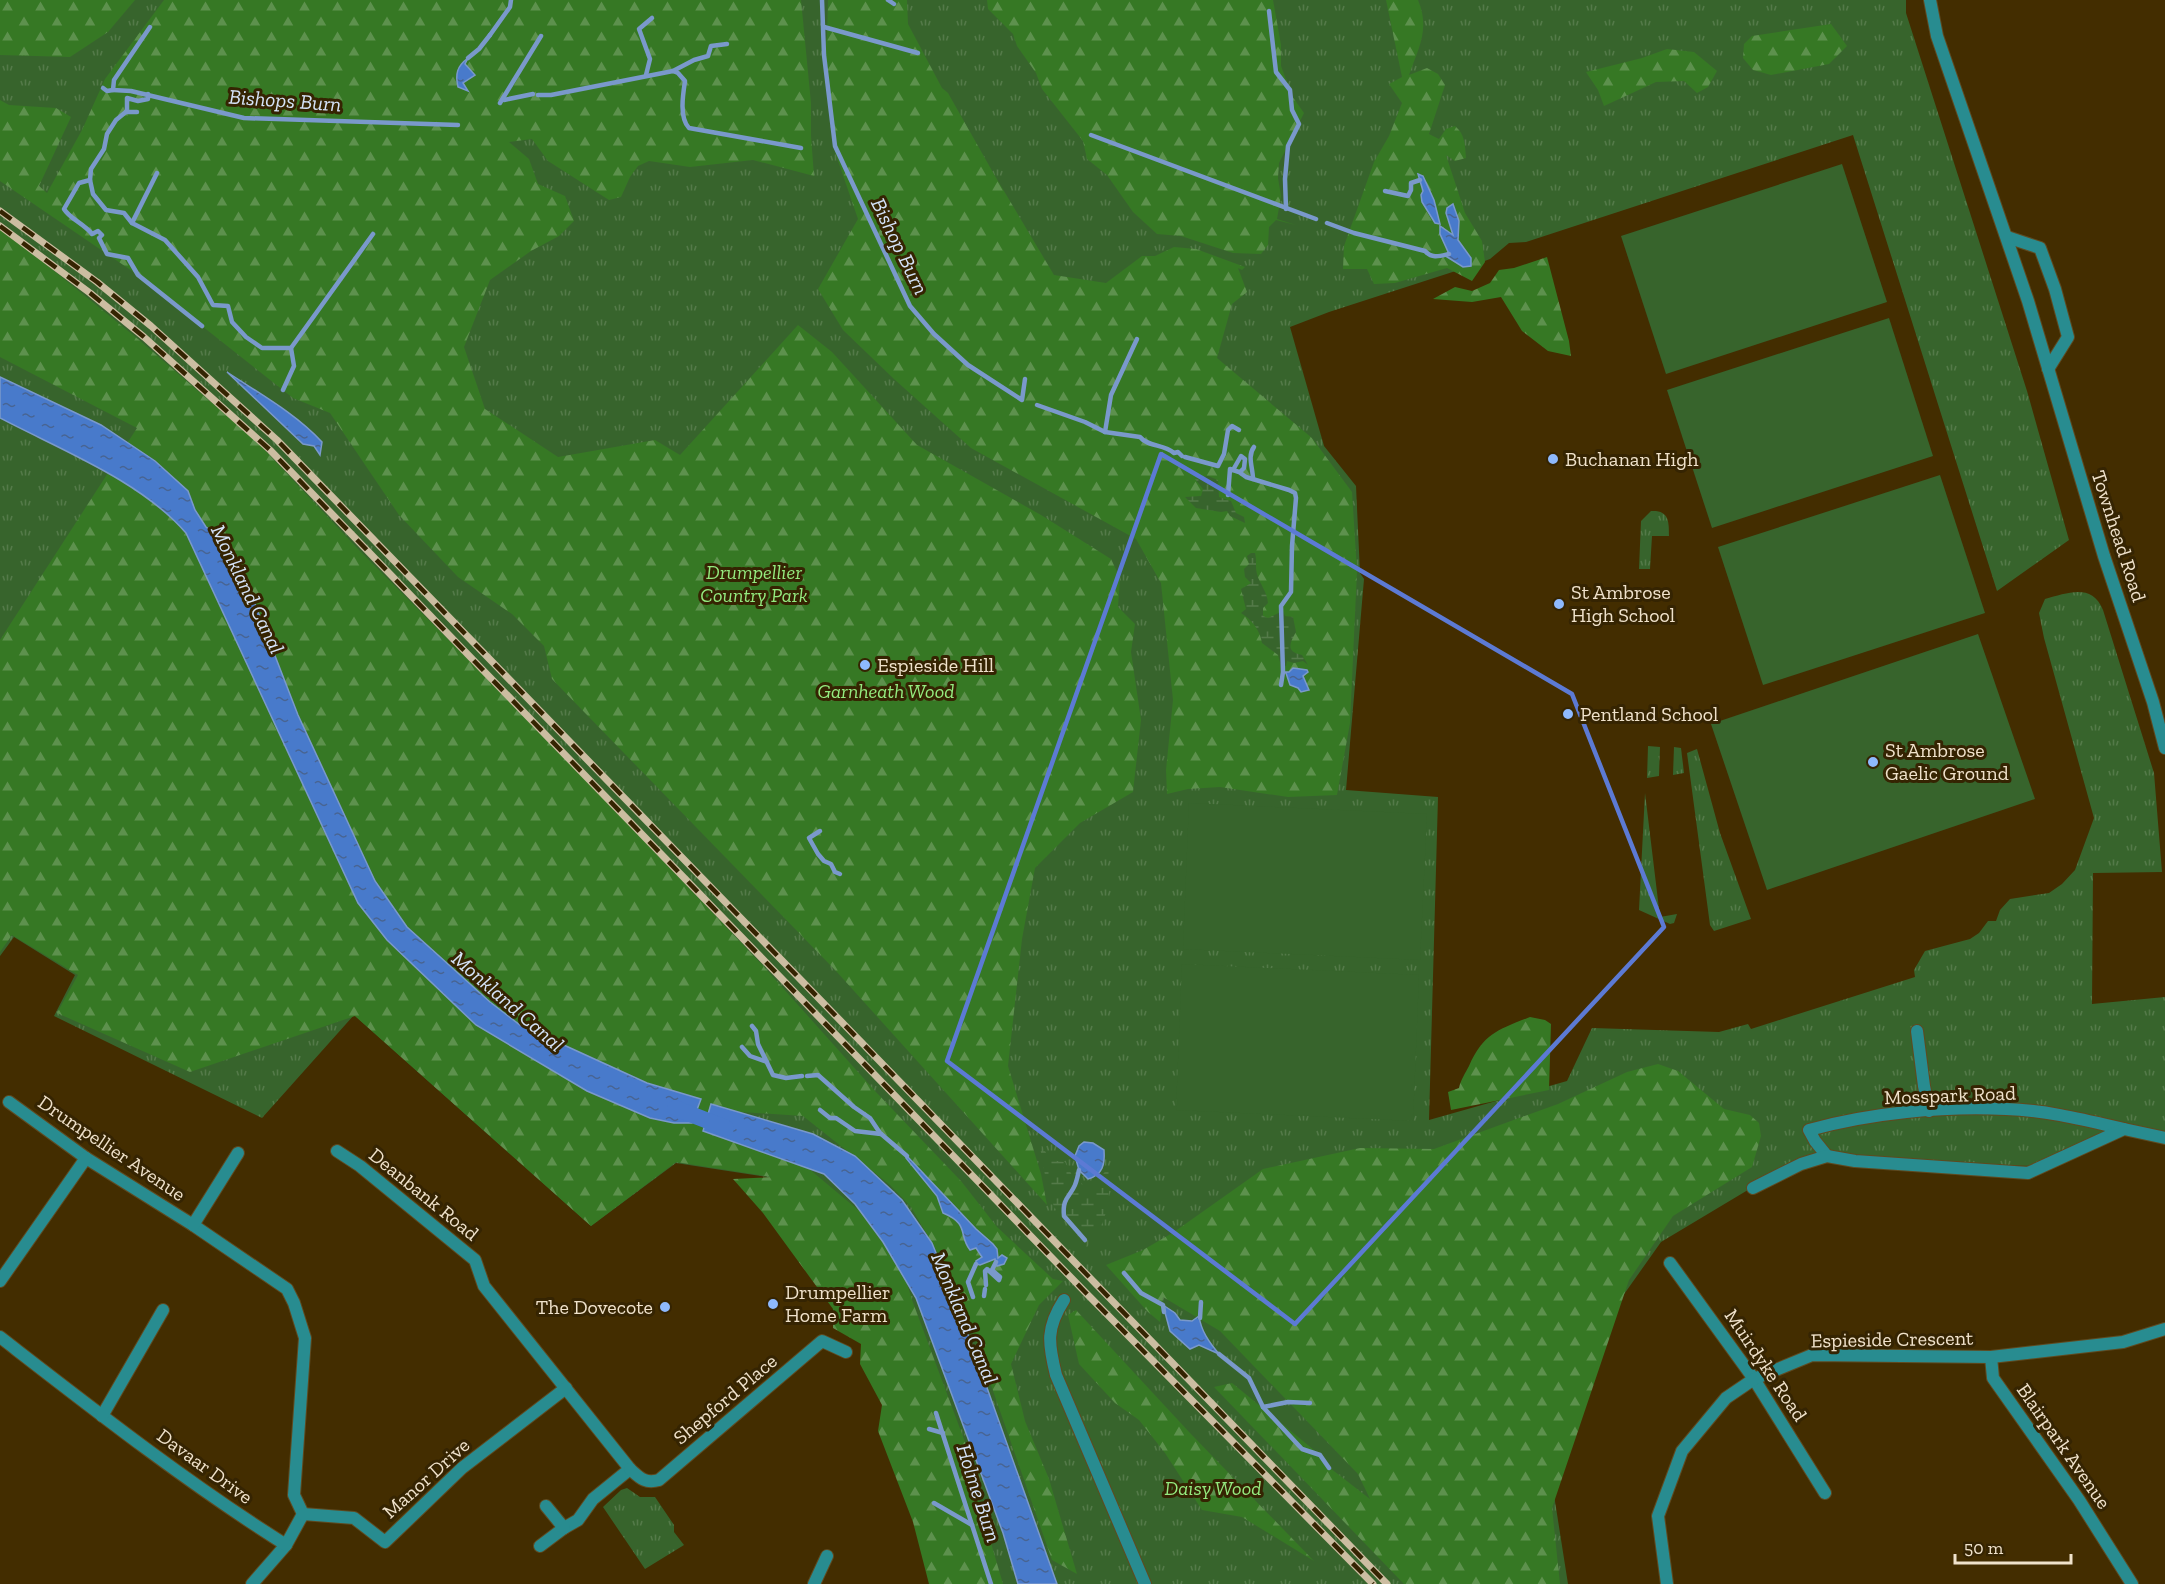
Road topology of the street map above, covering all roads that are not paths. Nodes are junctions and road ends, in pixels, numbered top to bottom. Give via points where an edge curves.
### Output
1 (1930, 0) edge
2 (2007, 237) junction
3 (2048, 369) junction
4 (2165, 748) edge
5 (1917, 1031) dead end
6 (9, 1102) dead end
7 (1929, 1111) junction
8 (2124, 1129) junction
9 (2165, 1138) edge
10 (337, 1151) dead end
11 (238, 1153) dead end
12 (1827, 1156) junction
13 (86, 1158) junction
14 (1753, 1188) dead end
15 (193, 1225) junction
16 (1670, 1263) dead end
17 (0, 1281) edge
18 (1064, 1300) dead end
19 (163, 1310) dead end
20 (2165, 1329) edge
21 (0, 1337) edge
22 (846, 1352) dead end
23 (1991, 1357) junction
24 (1755, 1378) junction
25 (566, 1388) junction
26 (102, 1416) junction
27 (630, 1469) junction
28 (1825, 1493) dead end
29 (546, 1506) dead end
30 (303, 1514) junction
31 (564, 1528) junction
32 (286, 1545) junction
33 (540, 1546) dead end
34 (827, 1556) dead end
35 (252, 1584) edge
36 (814, 1584) edge
37 (1145, 1584) edge
38 (1667, 1584) edge
39 (2132, 1584) edge

1 - 2 street, Townhead Road via 1937,36
2 - 3 street, Townhead Road
2 - 3 street via 2040,248 2055,289 2068,337
3 - 4 street, Townhead Road
5 - 7 street
6 - 13 street, Drumpellier Avenue
7 - 8 street, Mosspark Road via 2006,1109 2063,1115
7 - 12 street, Mosspark Road via 1837,1122 1809,1130
8 - 9 street, Mosspark Road
8 - 12 street via 2028,1173
10 - 25 street, Deanbank Road via 476,1260 484,1286
11 - 15 street, Drumpellier Avenue
12 - 14 street
13 - 15 street, Drumpellier Avenue
13 - 17 street
15 - 30 street, Drumpellier Avenue via 286,1289 294,1303 305,1338 294,1495
16 - 24 street, Muirdyke Road
18 - 37 street via 1051,1324 1049,1339 1056,1375
19 - 26 street
20 - 23 street, Espieside Crescent via 2123,1342
21 - 26 street, Davaar Drive
22 - 27 street, Shepford Place via 822,1341 659,1480 641,1479
23 - 24 street, Espieside Crescent via 1812,1355
23 - 39 street, Blairpark Avenue via 1993,1378 2079,1500
24 - 28 street, Muirdyke Road
24 - 38 street, Espieside Crescent via 1725,1398 1682,1451 1658,1516
25 - 27 street, Shepford Place
25 - 30 street, Manor Drive via 462,1468 385,1542 354,1518
26 - 32 street, Davaar Drive via 230,1510
27 - 31 street via 592,1499 578,1520
29 - 31 street
30 - 32 street
31 - 33 street
32 - 35 street
34 - 36 street

